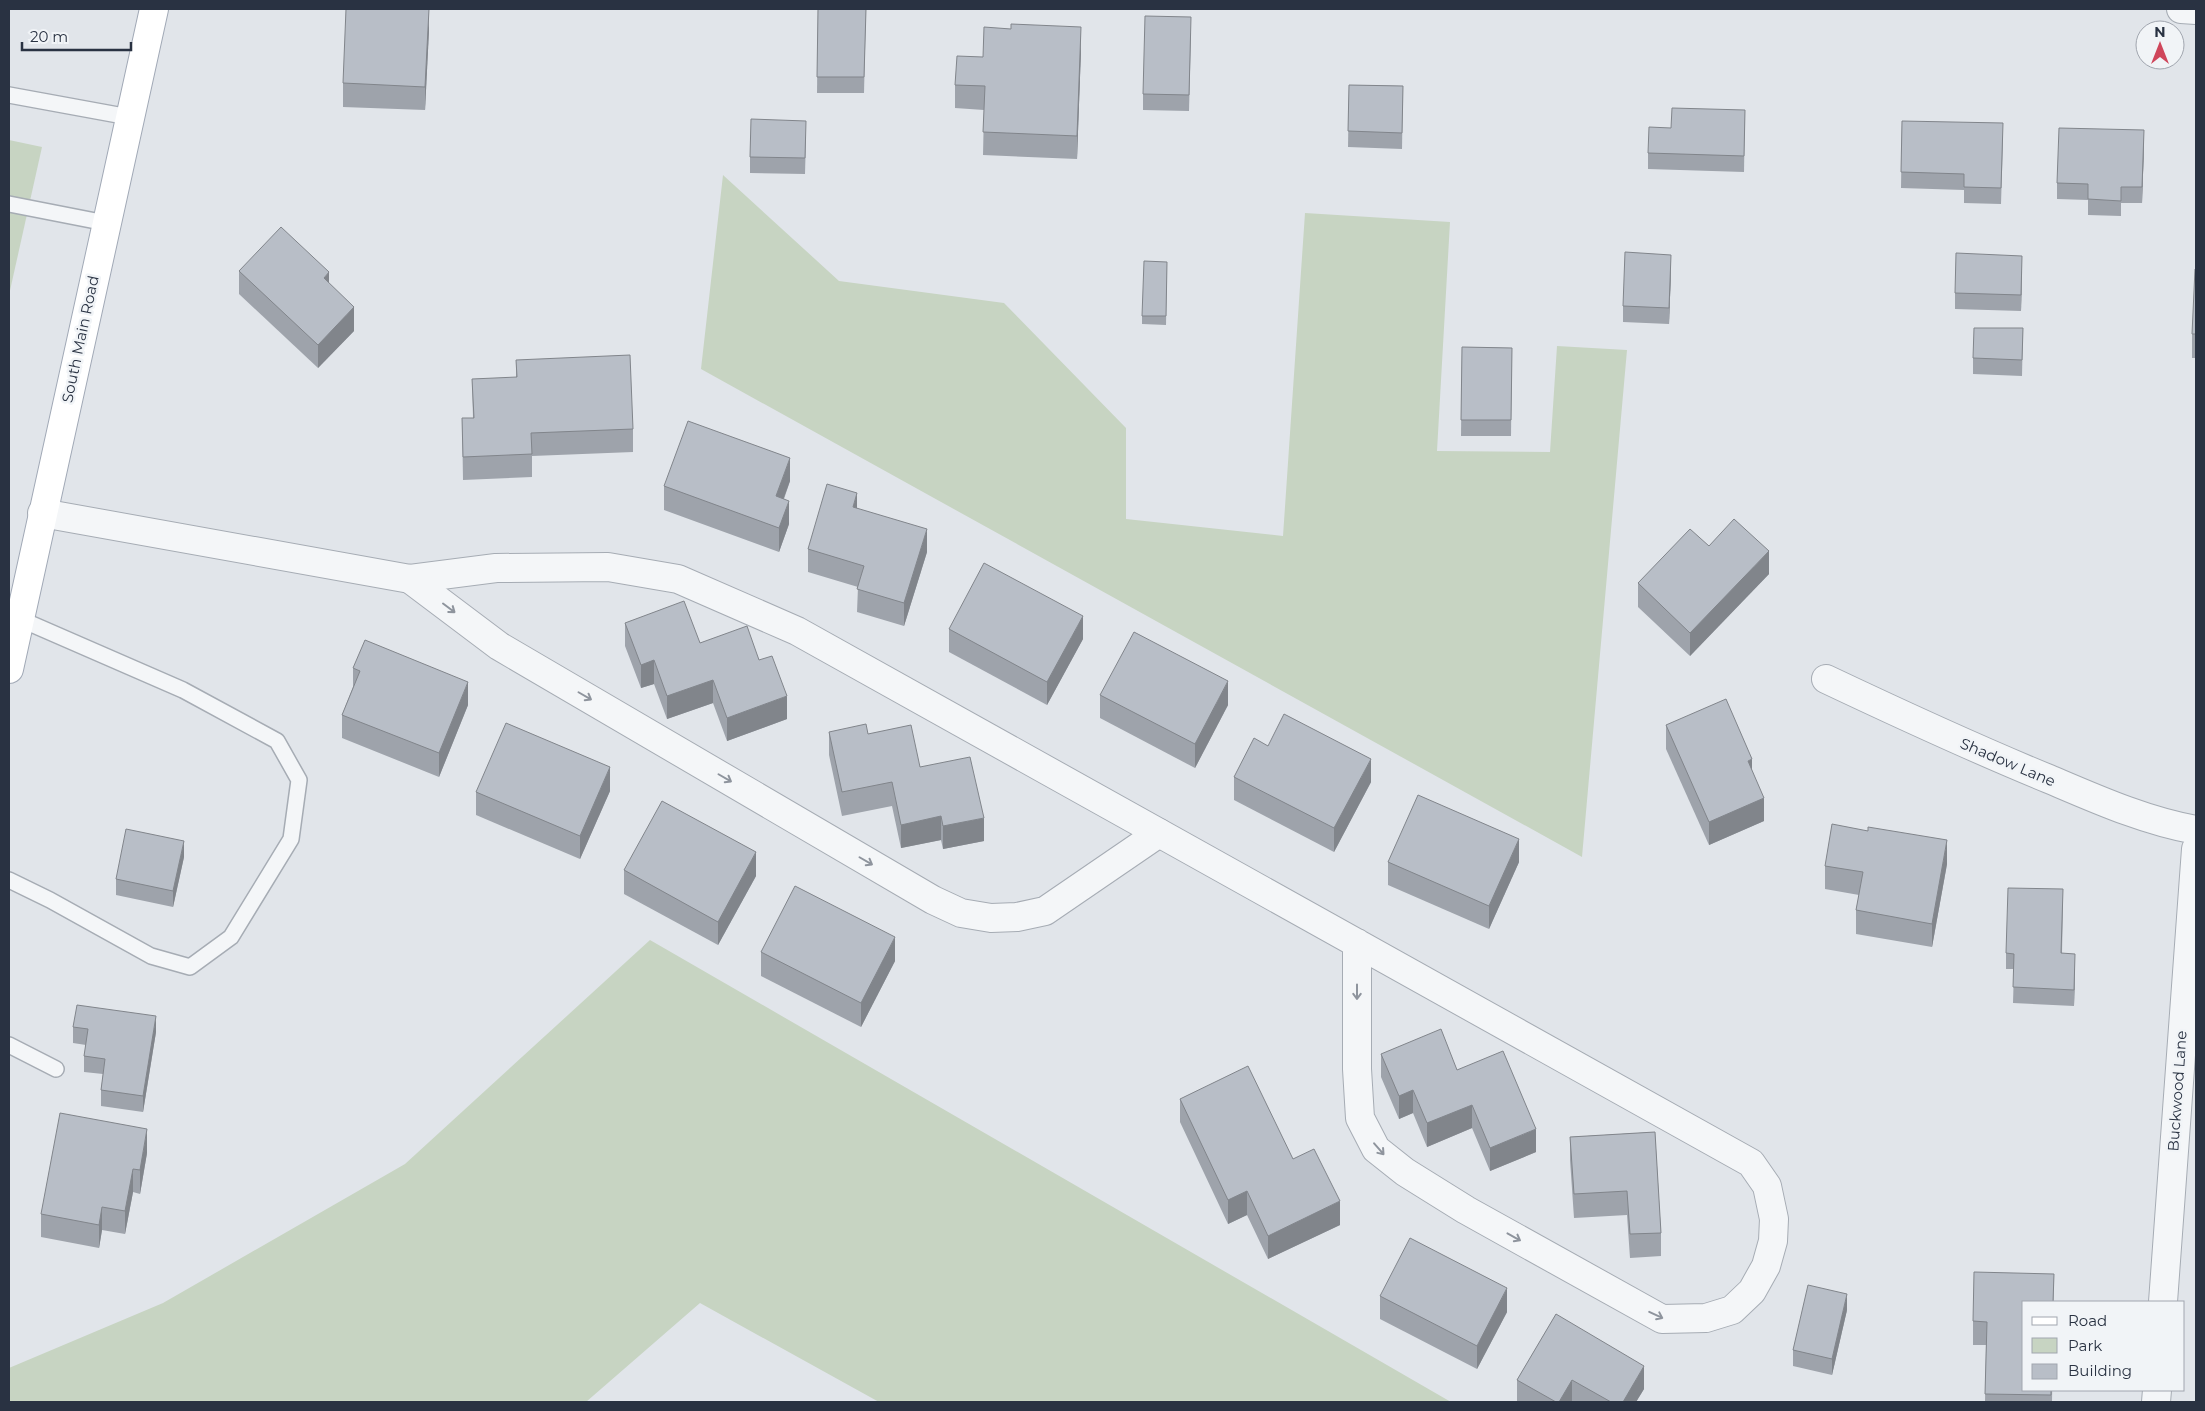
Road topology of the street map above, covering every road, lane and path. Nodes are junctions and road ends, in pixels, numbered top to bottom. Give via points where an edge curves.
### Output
1 (154, 9) edge
2 (2181, 9) edge
3 (2196, 10) edge
4 (9, 95) edge
5 (129, 117) junction
6 (9, 204) edge
7 (106, 223) junction
8 (42, 512) junction
9 (410, 579) junction
10 (20, 619) junction
11 (9, 670) edge
12 (1826, 680) dead end
13 (2196, 830) edge
14 (1160, 833) junction
15 (2196, 849) edge
16 (9, 880) edge
17 (1357, 943) junction
18 (9, 1045) edge
19 (56, 1069) dead end
20 (2163, 1301) edge

1 - 5 main road, South Main Road
2 - 3 street
4 - 5 lane
5 - 7 main road, South Main Road
6 - 7 lane
7 - 8 main road, South Main Road
8 - 9 street
8 - 10 main road, South Main Road
9 - 14 street via 496,568 608,567 678,579 797,631
9 -> 14 street via 499,646 933,900 961,913 991,918 1045,911
10 - 11 main road, South Main Road
10 - 16 lane via 184,690 277,741 299,780 290,839 231,937 190,967 151,956
12 - 13 street, Shadow Lane via 1954,740 2094,798 2174,826
14 - 17 street
15 - 20 street, Buckwood Lane
17 -> 17 street via 1360,1118 1376,1149 1405,1172 1466,1210 1662,1319 1706,1318 1732,1310 1752,1291 1766,1266 1773,1241 1774,1219 1767,1186 1751,1164
18 - 19 lane

